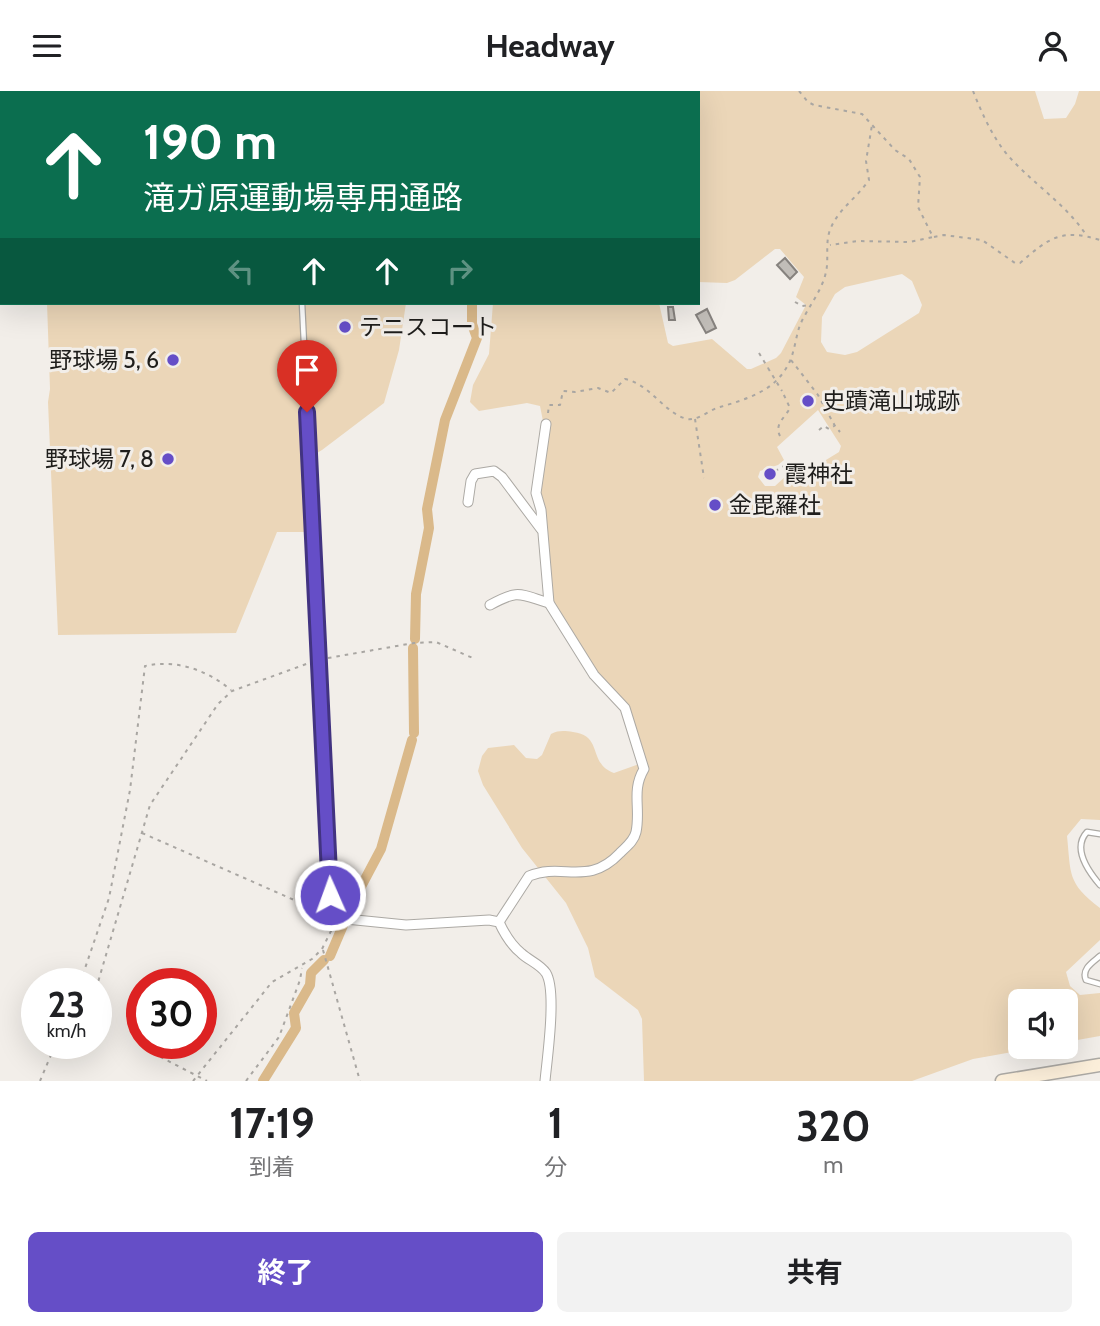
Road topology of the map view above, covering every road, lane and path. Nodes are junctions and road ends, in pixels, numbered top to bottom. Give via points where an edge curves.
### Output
1 (799, 91) edge
2 (973, 91) edge
3 (872, 125) junction
4 (1087, 236) junction
5 (933, 237) junction
6 (1100, 240) edge
7 (829, 245) junction
8 (795, 302) dead end
9 (302, 305) edge
10 (810, 305) junction
11 (759, 353) dead end
12 (790, 359) junction
13 (695, 418) junction
14 (546, 424) joint
15 (835, 426) junction
16 (818, 430) dead end
17 (841, 432) dead end
18 (780, 436) dead end
19 (788, 464) dead end
20 (775, 471) dead end
21 (704, 478) dead end
22 (468, 502) dead end
23 (542, 530) junction
24 (549, 603) junction
25 (490, 605) dead end
26 (317, 611) joint
27 (475, 659) dead end
28 (320, 660) junction
29 (232, 691) junction
30 (141, 832) junction
31 (1100, 834) edge
32 (1100, 885) edge
33 (336, 918) junction
34 (499, 922) junction
35 (322, 949) junction
36 (1100, 956) edge
37 (302, 967) junction
38 (85, 968) edge
39 (102, 968) edge
40 (1100, 984) edge
41 (49, 1059) edge
42 (164, 1059) edge
43 (1100, 1065) edge
44 (197, 1076) junction
45 (40, 1081) edge
46 (193, 1081) edge
47 (207, 1081) edge
48 (246, 1081) edge
49 (360, 1081) edge
50 (544, 1081) edge
51 (1002, 1081) edge

1 - 3 path via 808,102 862,114
2 - 4 path via 985,121 1012,160 1074,217
3 - 5 path via 909,159 920,177 918,207
3 - 7 path via 866,162 869,180 838,214 829,232
4 - 5 path via 1066,234 1046,240 1020,263 982,240
4 - 6 path
5 - 7 path
7 - 10 path via 827,270
8 - 10 path
9 - 26 lane
10 - 12 path
11 - 18 path, bridge via 790,408 779,424
12 - 13 path via 762,392
12 - 15 path
13 - 14 path via 687,419 625,379 611,393 598,388 563,391 560,405 549,405
13 - 21 path
14 - 23 street via 536,493
15 - 16 path
15 - 17 path
19 - 20 path
22 - 23 street via 475,474 494,471
23 - 24 street
24 - 25 street via 517,593
24 - 34 street via 594,675 628,715 644,765 637,785 636,830 633,840 599,869 529,876
26 - 28 street
27 - 28 path via 436,642
28 - 29 path
28 - 33 street via 330,895
29 - 30 path via 218,704 150,805
29 - 38 path via 215,677 192,669 165,662 145,666 130,790 109,898
30 - 33 path
30 - 39 path
31 - 32 lane via 1087,832 1080,848
33 - 34 street via 406,925
33 - 35 path
34 - 50 street via 506,937 546,973 550,985
35 - 37 path
35 - 49 path
36 - 40 lane via 1084,975
37 - 44 path via 272,982
37 - 48 path via 279,1037
41 - 45 path
42 - 44 path
43 - 51 main road
44 - 46 path
44 - 47 path

